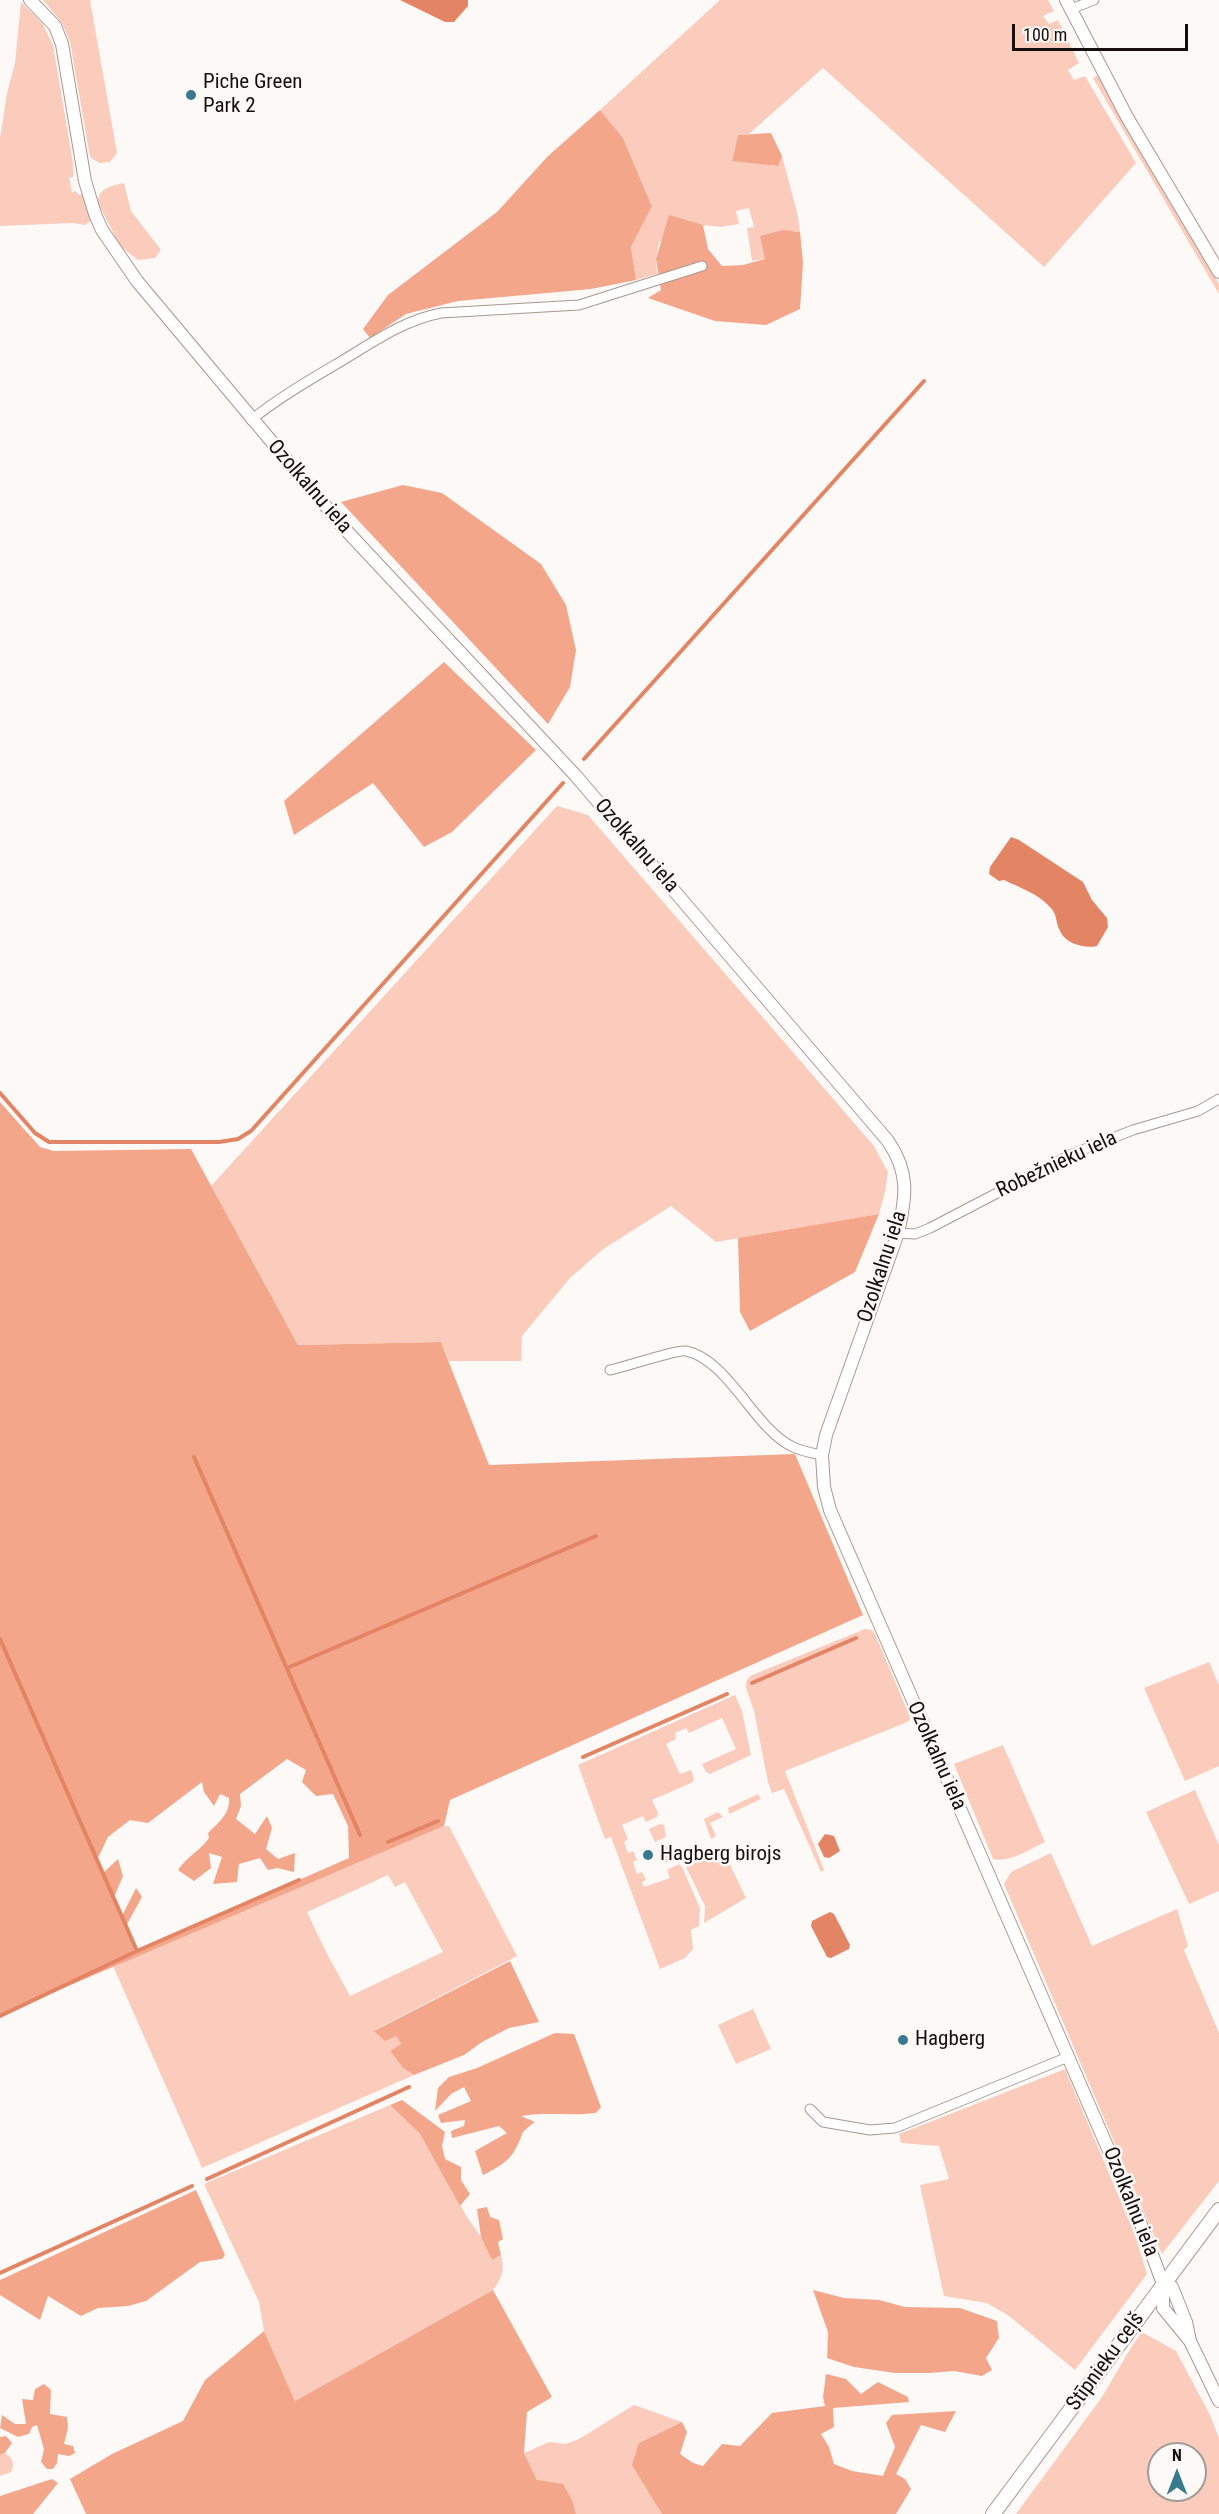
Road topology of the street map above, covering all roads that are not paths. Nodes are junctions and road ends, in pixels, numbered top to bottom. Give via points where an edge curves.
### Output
1 (30, 0) edge
2 (1094, 0) edge
3 (1068, 5) edge
4 (702, 266) dead end
5 (1219, 272) edge
6 (251, 420) junction
7 (1219, 1099) edge
8 (898, 1233) junction
9 (610, 1370) dead end
10 (822, 1455) junction
11 (1068, 2057) junction
12 (810, 2109) dead end
13 (1219, 2210) edge
14 (1163, 2284) junction
15 (1219, 2401) edge
16 (993, 2514) edge

1 - 6 street, Ozolkalnu iela via 55,26 62,44 85,181 102,230 137,280
2 - 3 street
3 - 5 street via 1127,117
4 - 6 street via 579,304 422,317 278,398
6 - 8 street, Ozolkalnu iela via 344,528 576,776 888,1141 899,1156 904,1175 906,1194
7 - 8 street, Robežnieku iela via 1198,1111 1072,1154 930,1228 915,1234
8 - 10 street, Ozolkalnu iela via 846,1375
9 - 10 street via 685,1350 720,1371 790,1446
10 - 11 street, Ozolkalnu iela via 830,1510
11 - 12 street via 895,2128 870,2130 823,2122
11 - 14 street, Ozolkalnu iela
13 - 14 main road, Stīpnieku ceļš
14 - 15 street, Ozolkalnu iela via 1172,2287 1190,2341
14 - 16 main road, Stīpnieku ceļš

